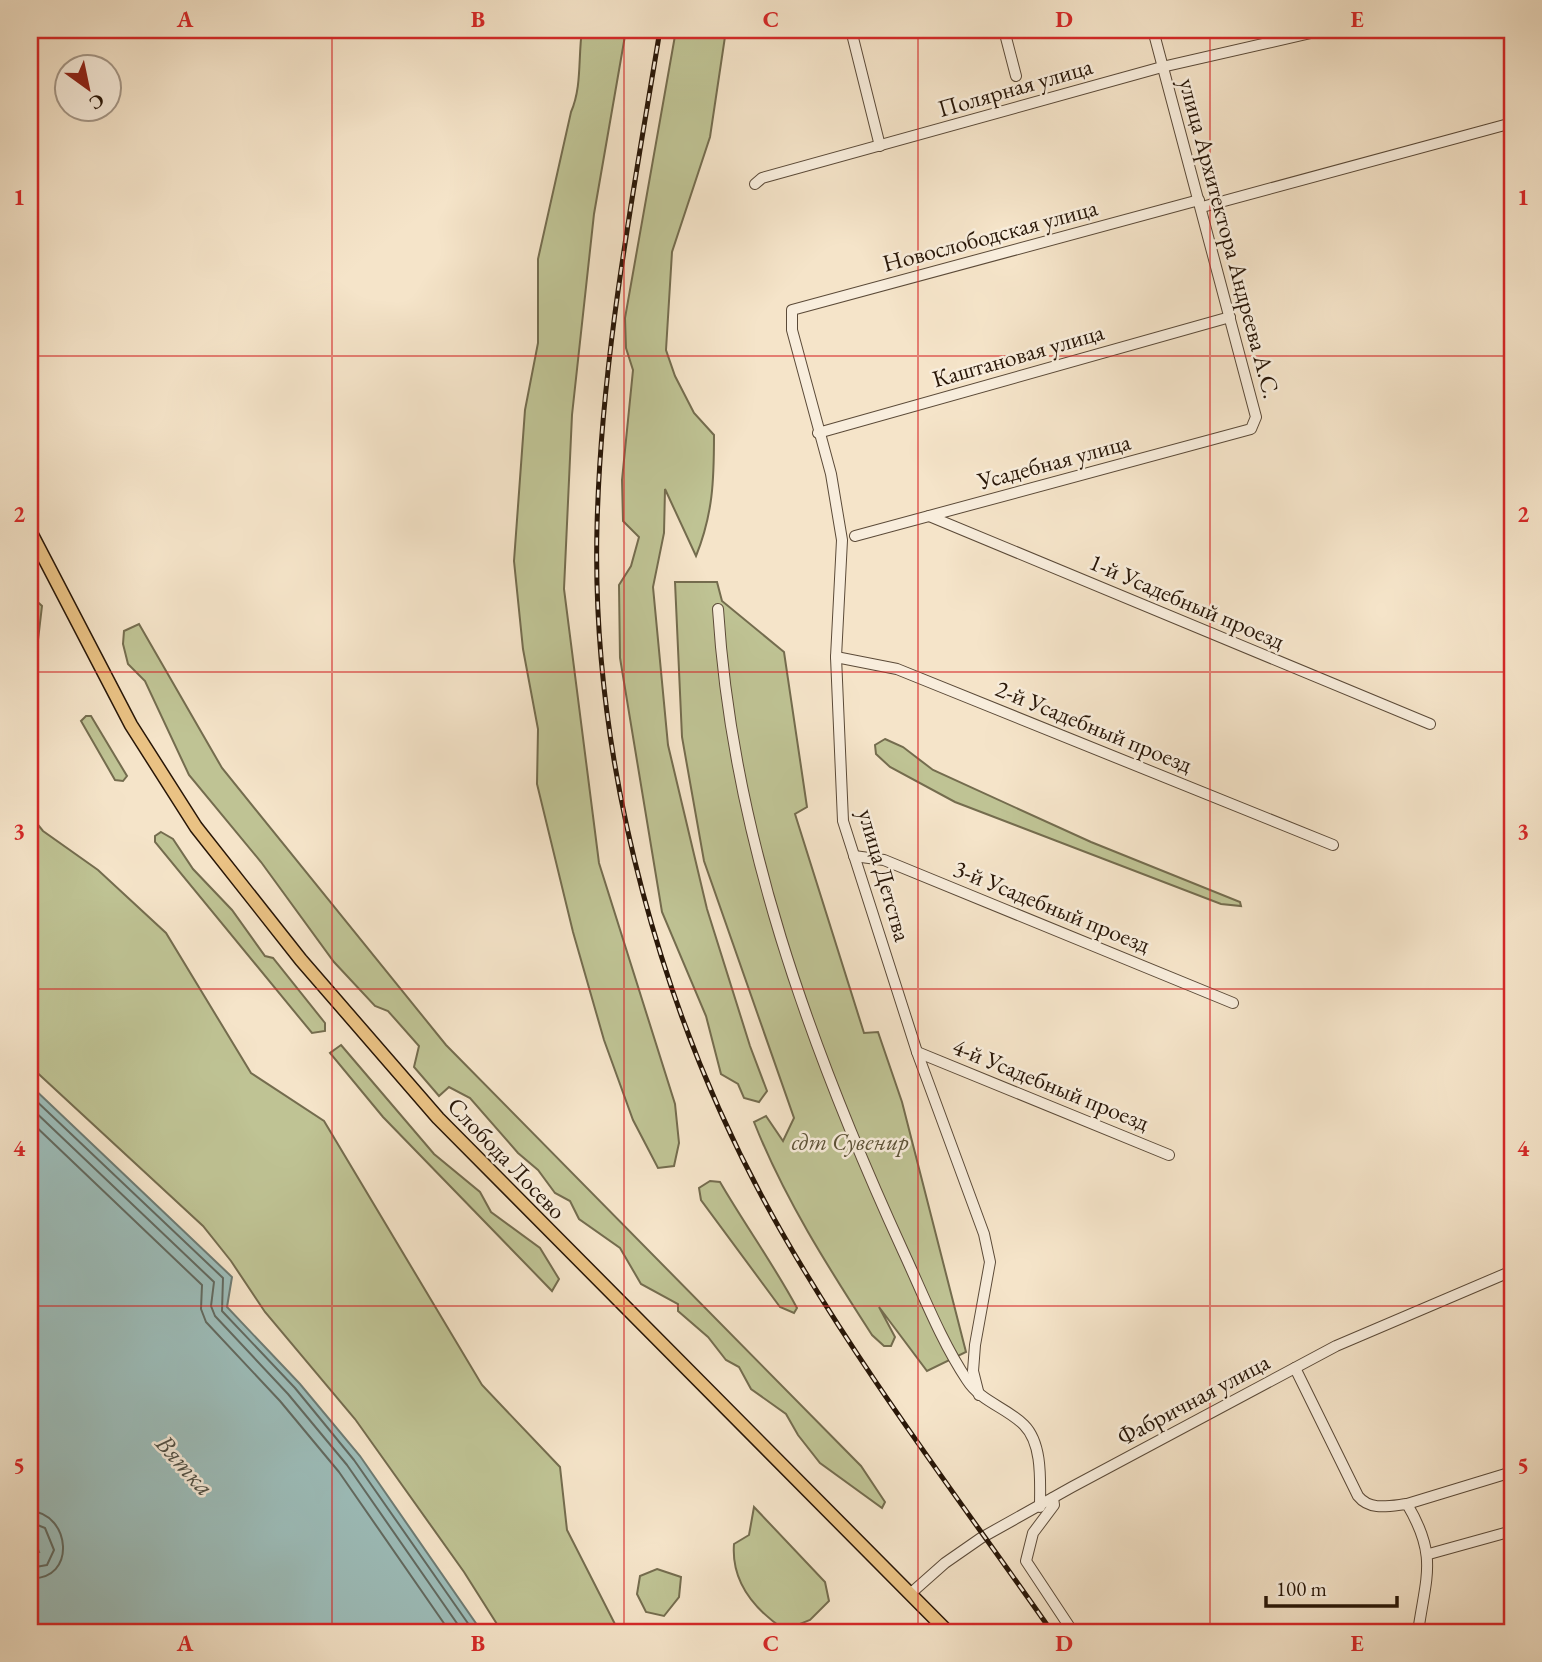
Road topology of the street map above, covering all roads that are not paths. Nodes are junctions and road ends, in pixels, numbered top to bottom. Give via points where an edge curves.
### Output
1 (851, 30) edge
2 (1004, 30) edge
3 (1153, 30) edge
4 (1324, 30) edge
5 (1162, 67) junction
6 (1016, 75) dead end
7 (1512, 123) edge
8 (880, 146) junction
9 (755, 184) dead end
10 (1200, 204) junction
11 (792, 310) joint
12 (1230, 317) junction
13 (1256, 417) joint
14 (818, 433) junction
15 (928, 516) junction
16 (30, 531) edge
17 (855, 536) dead end
18 (718, 609) dead end
19 (836, 657) junction
20 (1430, 724) dead end
21 (1333, 845) dead end
22 (854, 856) junction
23 (1233, 1003) dead end
24 (917, 1052) junction
25 (1169, 1154) dead end
26 (1512, 1271) edge
27 (1295, 1368) junction
28 (979, 1395) junction
29 (1512, 1472) edge
30 (1053, 1498) junction
31 (1407, 1504) junction
32 (1040, 1507) junction
33 (1512, 1531) edge
34 (1429, 1554) junction
35 (910, 1594) junction
36 (948, 1632) edge
37 (1073, 1632) edge
38 (1418, 1632) edge

1 - 8 street
2 - 6 street
3 - 5 street, улица Архитектора Андреева А.С.
4 - 5 street, Полярная улица
5 - 8 street, Полярная улица
5 - 10 street, улица Архитектора Андреева А.С.
7 - 10 street, Новослободская улица
8 - 9 street, Полярная улица via 762,178
10 - 11 street, Новослободская улица
10 - 12 street, улица Архитектора Андреева А.С.
11 - 14 street, улица Детства via 792,330
12 - 13 street, улица Архитектора Андреева А.С.
12 - 14 street, Каштановая улица
13 - 15 street, Усадебная улица via 1251,429 1242,434
14 - 19 street, улица Детства via 831,474 842,540
15 - 17 street, Усадебная улица
15 - 20 street, 1-й Усадебный проезд
16 - 35 main road, Слобода Лосево via 131,725 196,827 302,960 438,1118
18 - 28 street via 741,787 789,964 855,1141 965,1377
19 - 21 street, 2-й Усадебный проезд via 897,669
19 - 22 street, улица Детства via 844,821
22 - 23 street, 3-й Усадебный проезд via 884,860
22 - 24 street, улица Детства
24 - 25 street, 4-й Усадебный проезд
24 - 28 street, улица Детства via 984,1234 990,1262 975,1345 973,1371
26 - 27 street, Фабричная улица
27 - 30 street, Фабричная улица
27 - 31 street via 1364,1504
28 - 32 street via 1024,1425 1033,1440
29 - 31 street
30 - 32 street, Фабричная улица
30 - 37 street via 1054,1505 1028,1546 1026,1561
31 - 34 street via 1422,1528
32 - 35 street, Фабричная улица via 981,1538
33 - 34 street
34 - 38 street
35 - 36 main road, Слобода Лосево

